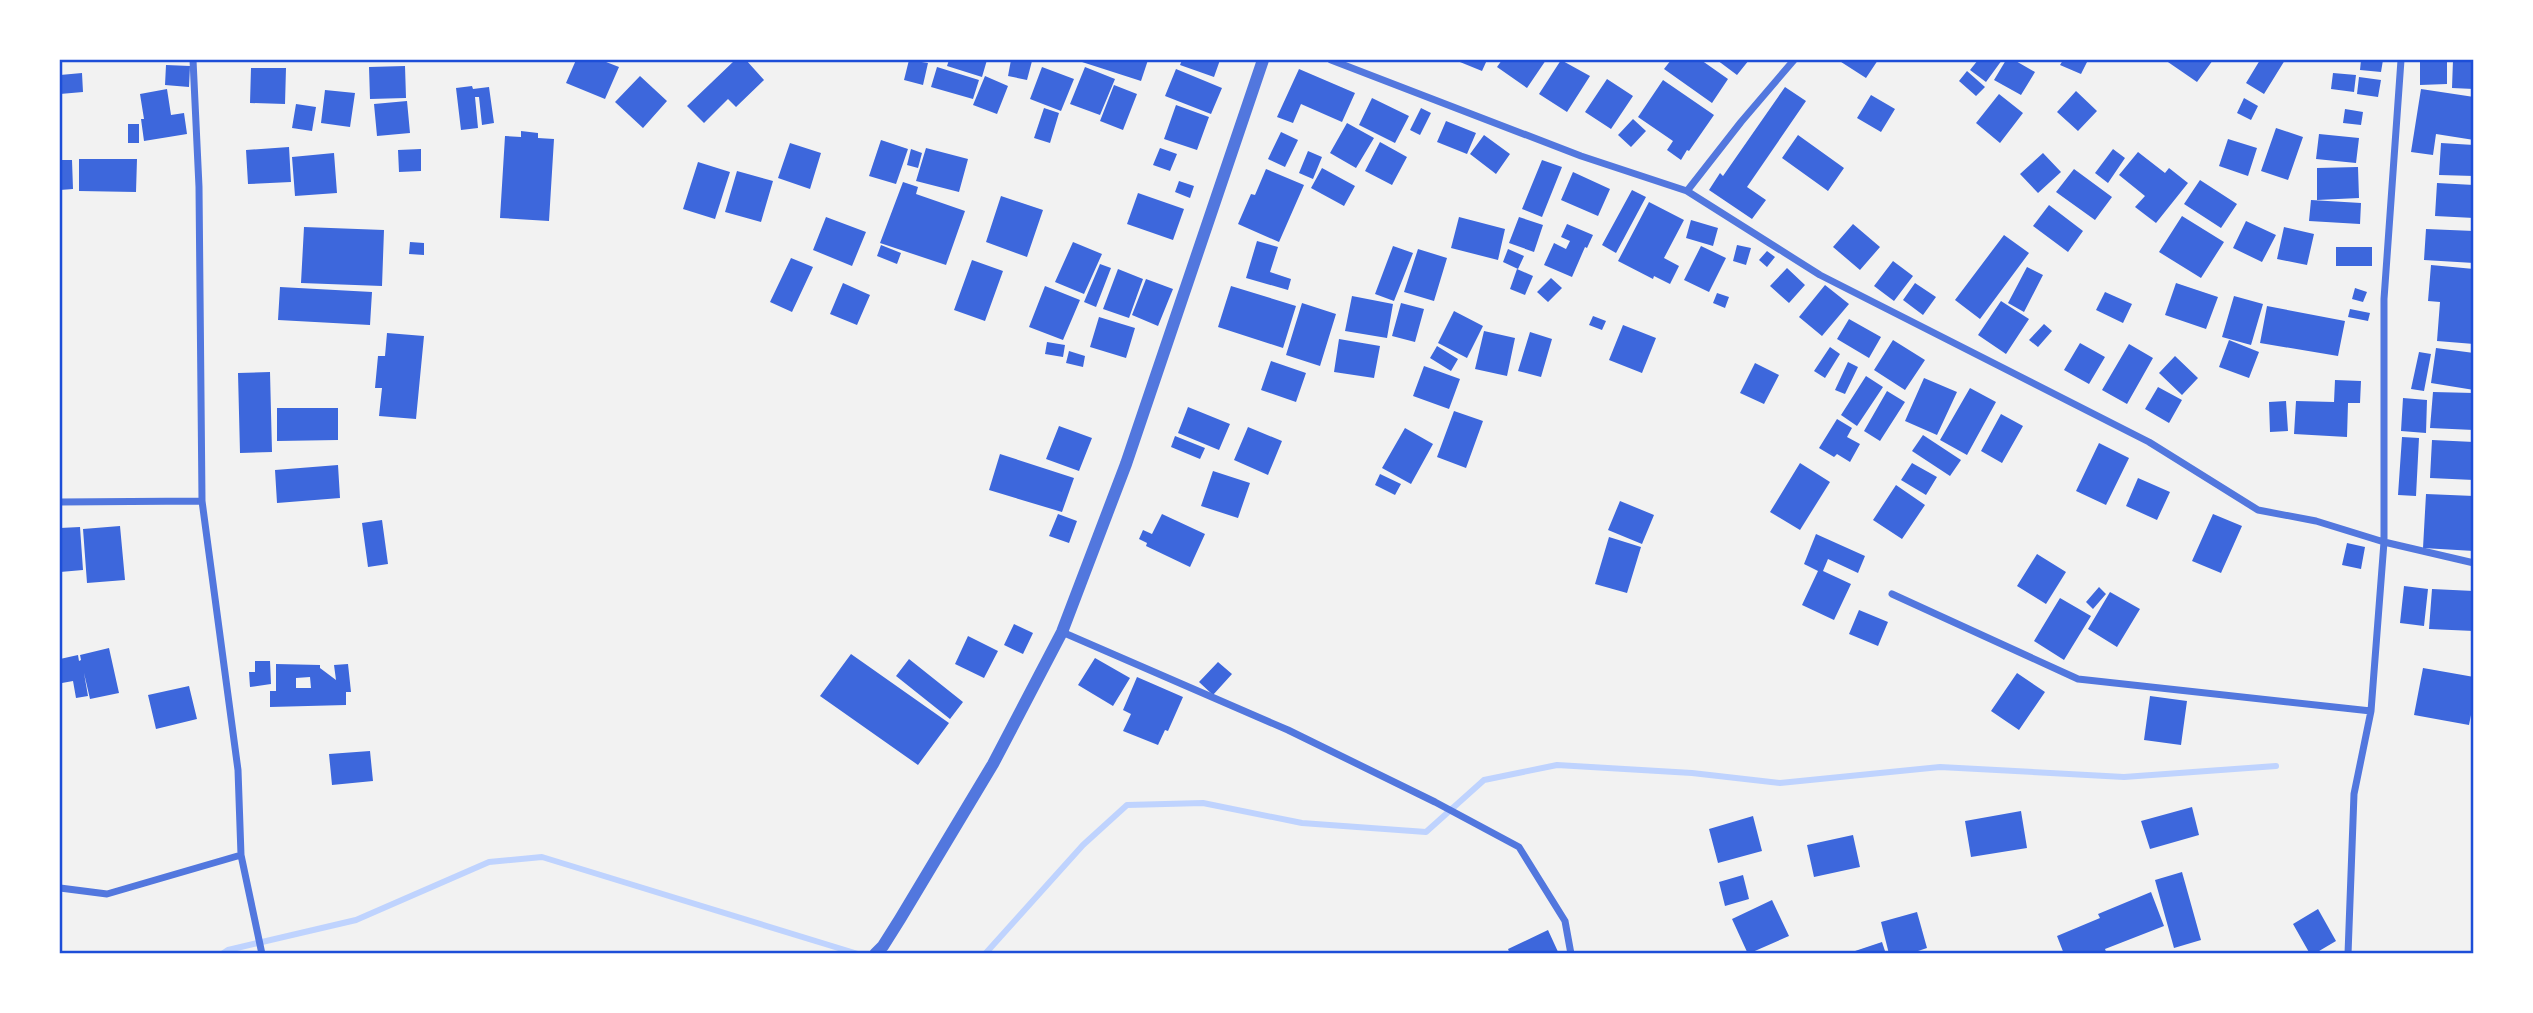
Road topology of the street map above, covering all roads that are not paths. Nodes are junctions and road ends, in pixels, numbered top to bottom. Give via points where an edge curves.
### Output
1 (193, 60) edge
2 (1263, 60) edge
3 (1331, 60) edge
4 (1794, 60) edge
5 (2401, 60) edge
6 (1687, 191) junction
7 (202, 501) junction
8 (60, 502) edge
9 (2384, 542) junction
10 (2473, 563) edge
11 (1892, 594) dead end
12 (1062, 632) junction
13 (2371, 712) junction
14 (241, 855) junction
15 (60, 888) edge
16 (879, 950) edge
17 (262, 954) edge
18 (1571, 954) edge
19 (2348, 954) edge

1 - 7 street
2 - 12 street via 1126,464
3 - 6 street via 1581,156
4 - 6 street
5 - 9 street via 2384,299
6 - 9 street via 1820,275 2149,442 2258,510 2316,521
7 - 8 street
7 - 14 street via 238,770
9 - 10 street
9 - 13 street
11 - 13 street via 2078,679
12 - 16 street via 993,764
12 - 18 street via 1288,730 1519,847 1565,921
13 - 19 street via 2354,794
14 - 15 street via 107,894
14 - 17 street

